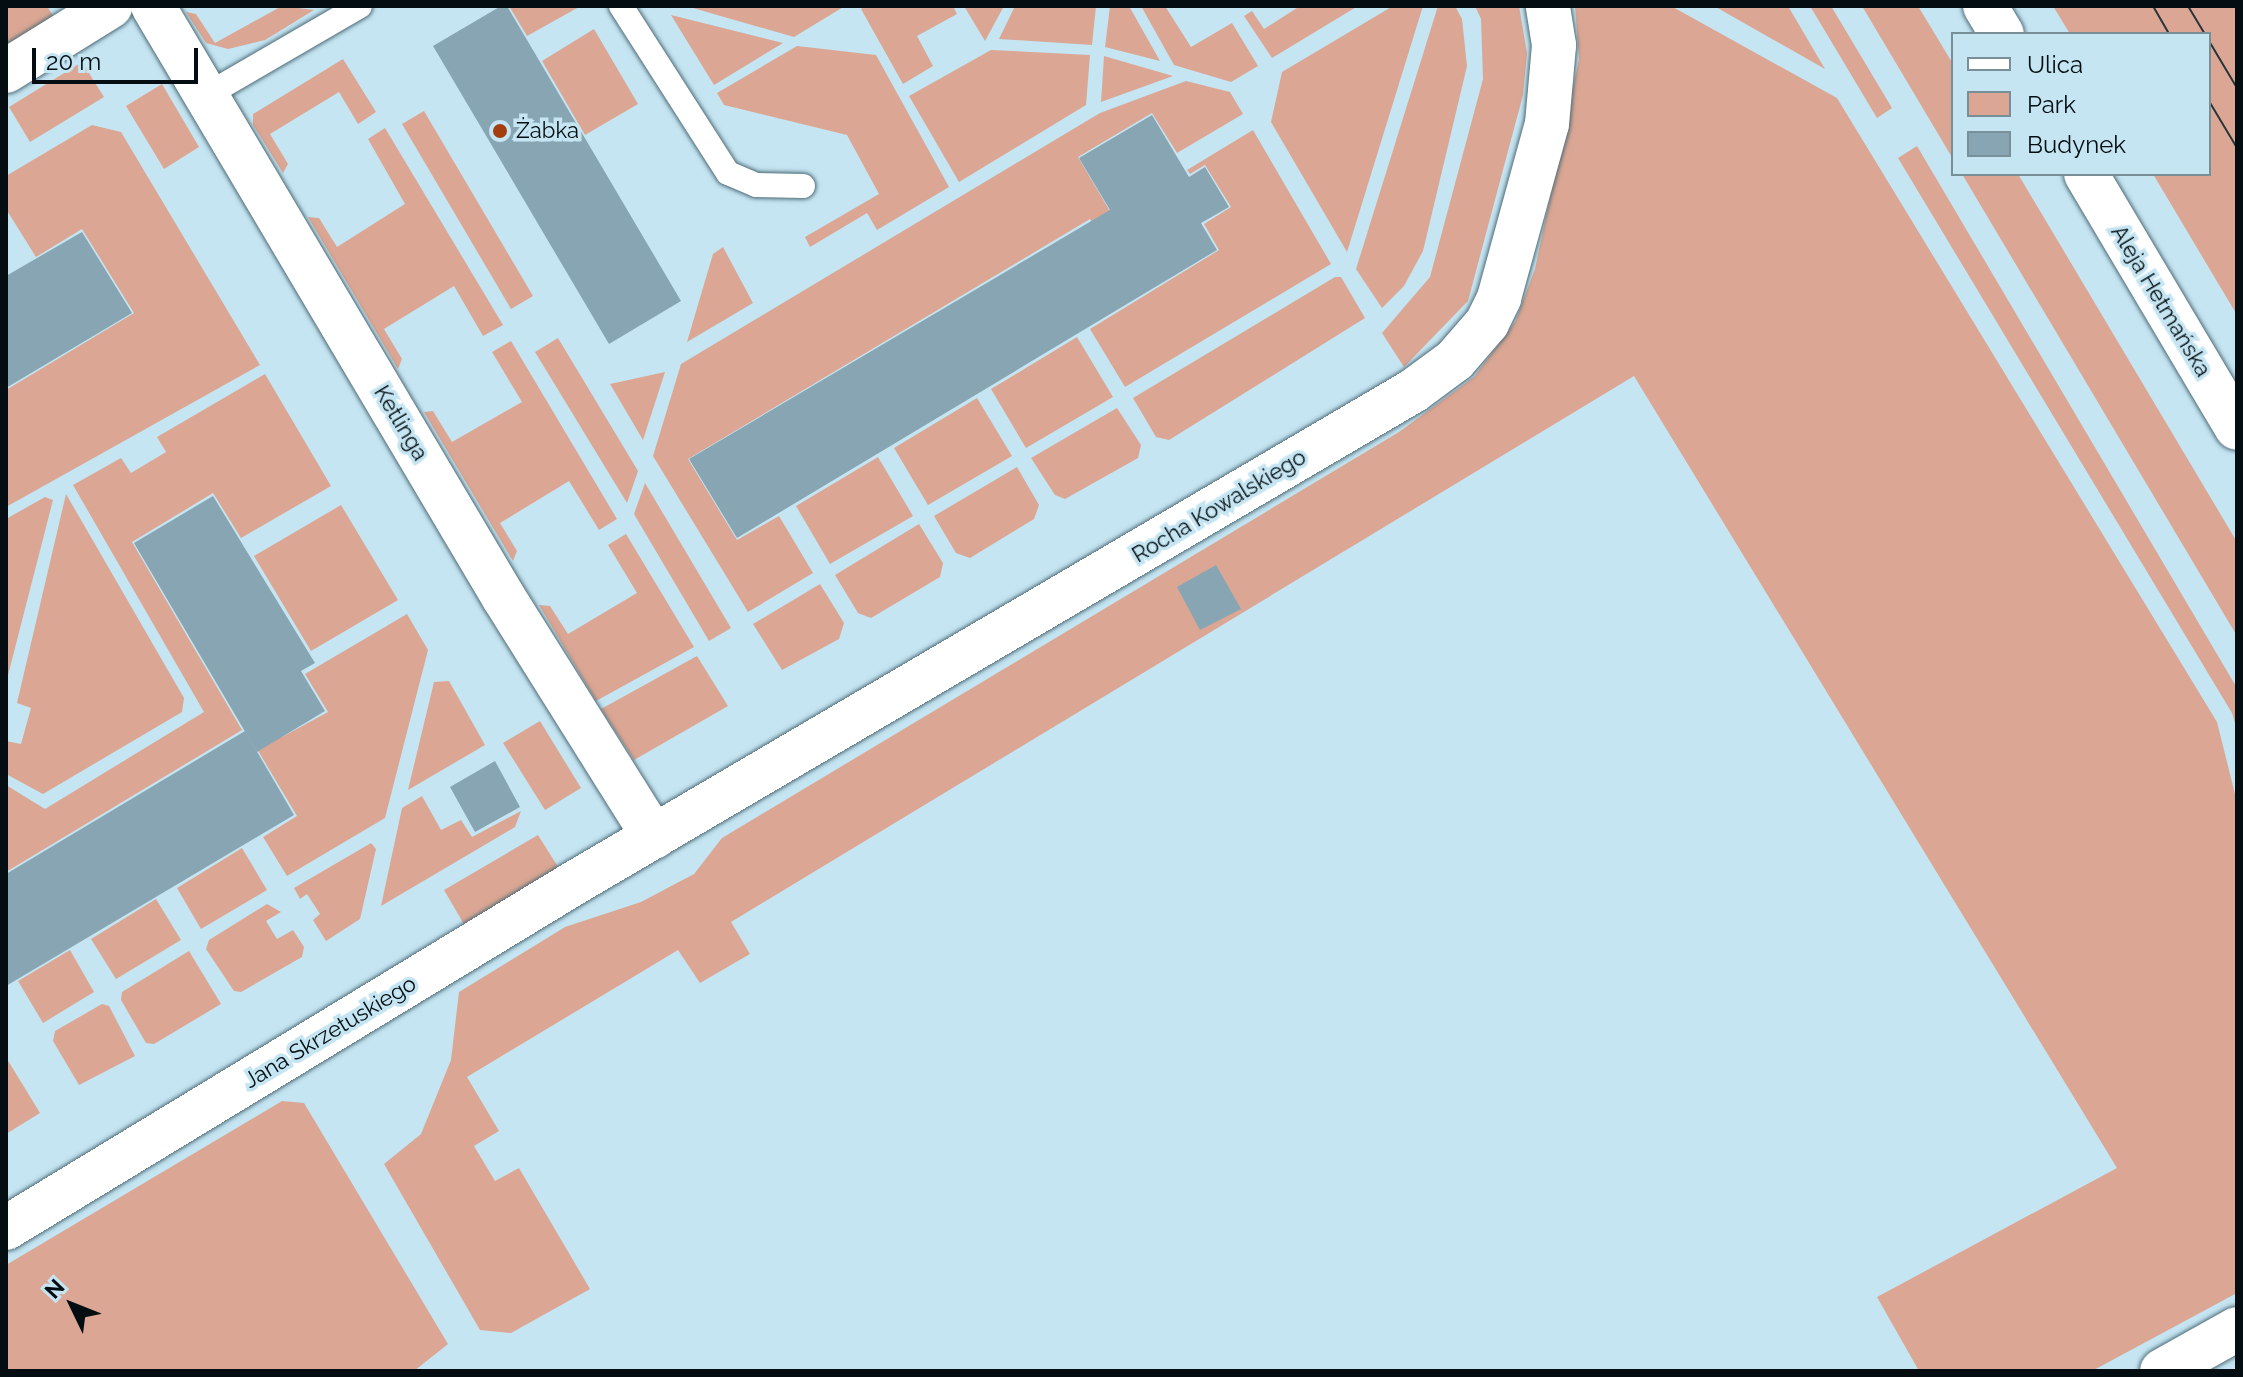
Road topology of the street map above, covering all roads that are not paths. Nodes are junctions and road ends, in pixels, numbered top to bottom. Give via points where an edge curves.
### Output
1 (111, 6) edge
2 (153, 6) edge
3 (360, 6) edge
4 (621, 6) edge
5 (1548, 6) edge
6 (1985, 6) edge
7 (2001, 32) edge
8 (6, 71) edge
9 (205, 96) junction
10 (2087, 176) edge
11 (803, 186) dead end
12 (2237, 428) edge
13 (654, 837) junction
14 (6, 1228) edge
15 (2237, 1329) edge
16 (2162, 1371) edge

1 - 8 street
2 - 9 street, Ketlinga
3 - 9 lane
4 - 11 lane via 728,173 756,185
5 - 13 street, Rocha Kowalskiego via 1554,56 1544,138 1499,298 1487,323 1455,360 1413,391
6 - 7 street
9 - 13 street, Ketlinga via 504,598
10 - 12 street, Aleja Hetmańska
13 - 14 street, Jana Skrzetuskiego
15 - 16 street

